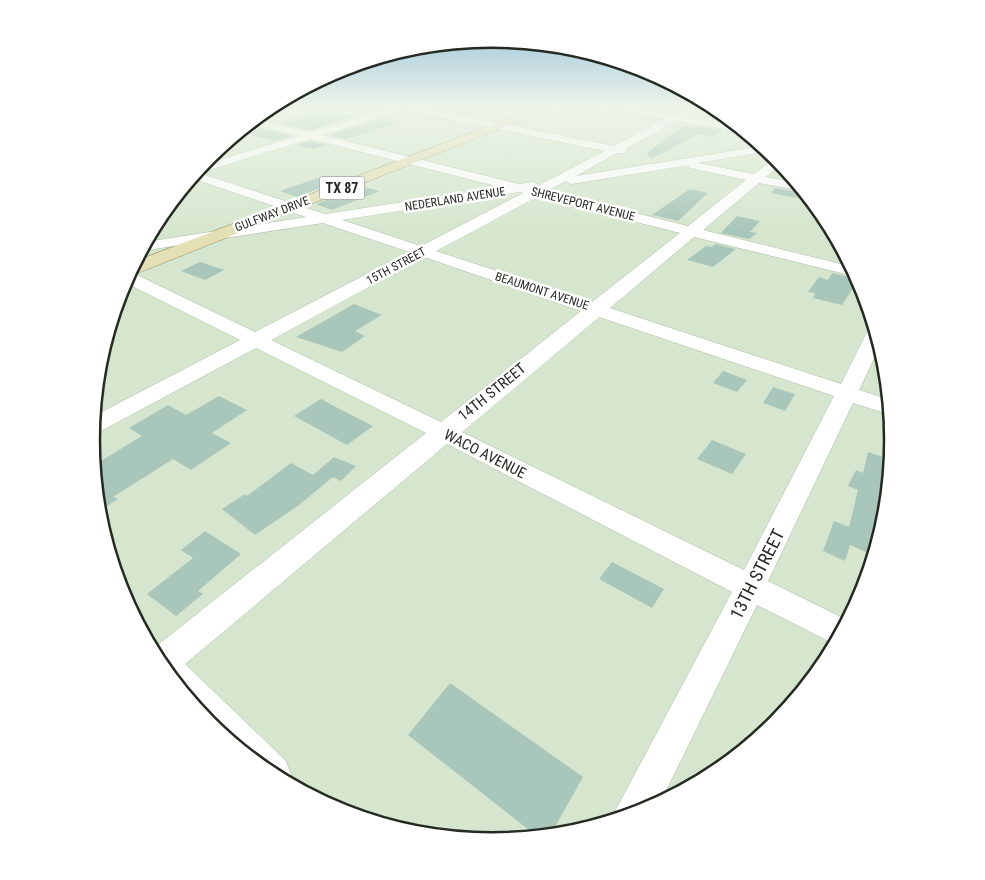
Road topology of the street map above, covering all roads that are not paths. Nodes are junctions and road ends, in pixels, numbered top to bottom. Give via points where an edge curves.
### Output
1 (274, 147) edge
2 (355, 147) edge
3 (447, 147) edge
4 (601, 147) edge
5 (622, 147) edge
6 (616, 150) junction
7 (757, 151) edge
8 (411, 161) junction
9 (679, 163) junction
10 (773, 165) edge
11 (212, 166) edge
12 (200, 177) edge
13 (754, 178) junction
14 (552, 183) junction
15 (792, 186) edge
16 (528, 190) junction
17 (290, 207) junction
18 (328, 219) junction
19 (690, 231) junction
20 (216, 236) junction
21 (152, 246) edge
22 (423, 252) junction
23 (140, 265) edge
24 (847, 271) edge
25 (134, 281) edge
26 (595, 308) junction
27 (254, 341) junction
28 (873, 341) edge
29 (847, 393) junction
30 (883, 406) edge
31 (101, 422) edge
32 (442, 432) junction
33 (750, 588) junction
34 (836, 630) edge
35 (165, 657) edge
36 (638, 805) edge

1 - 11 street
2 - 8 street, SHREVEPORT AVENUE
3 - 8 main road, GULFWAY DRIVE / TX 87
4 - 6 street
5 - 6 street, 15TH STREET
6 - 9 street
6 - 14 street, 15TH STREET
7 - 9 street
8 - 16 street, SHREVEPORT AVENUE
8 - 17 main road, GULFWAY DRIVE / TX 87
9 - 13 street
9 - 14 street
10 - 13 street, 14TH STREET
12 - 17 street, BEAUMONT AVENUE
13 - 15 street
13 - 19 street, 14TH STREET
14 - 16 street, 15TH STREET
16 - 18 street, NEDERLAND AVENUE
16 - 19 street, SHREVEPORT AVENUE
16 - 22 street, 15TH STREET
17 - 18 street, BEAUMONT AVENUE
17 - 20 main road, GULFWAY DRIVE / TX 87
18 - 20 street, NEDERLAND AVENUE
18 - 22 street, BEAUMONT AVENUE
19 - 24 street, SHREVEPORT AVENUE
19 - 26 street, 14TH STREET
20 - 21 street, NEDERLAND AVENUE
20 - 23 main road, GULFWAY DRIVE / TX 87
22 - 26 street, BEAUMONT AVENUE
22 - 27 street, 15TH STREET
25 - 27 street, WACO AVENUE
26 - 29 street, BEAUMONT AVENUE
26 - 32 street, 14TH STREET
27 - 31 street, 15TH STREET
27 - 32 street, WACO AVENUE
28 - 29 street, 13TH STREET
29 - 30 street, BEAUMONT AVENUE
29 - 33 street, 13TH STREET
32 - 33 street, WACO AVENUE
32 - 35 street, 14TH STREET
33 - 34 street, WACO AVENUE
33 - 36 street, 13TH STREET

